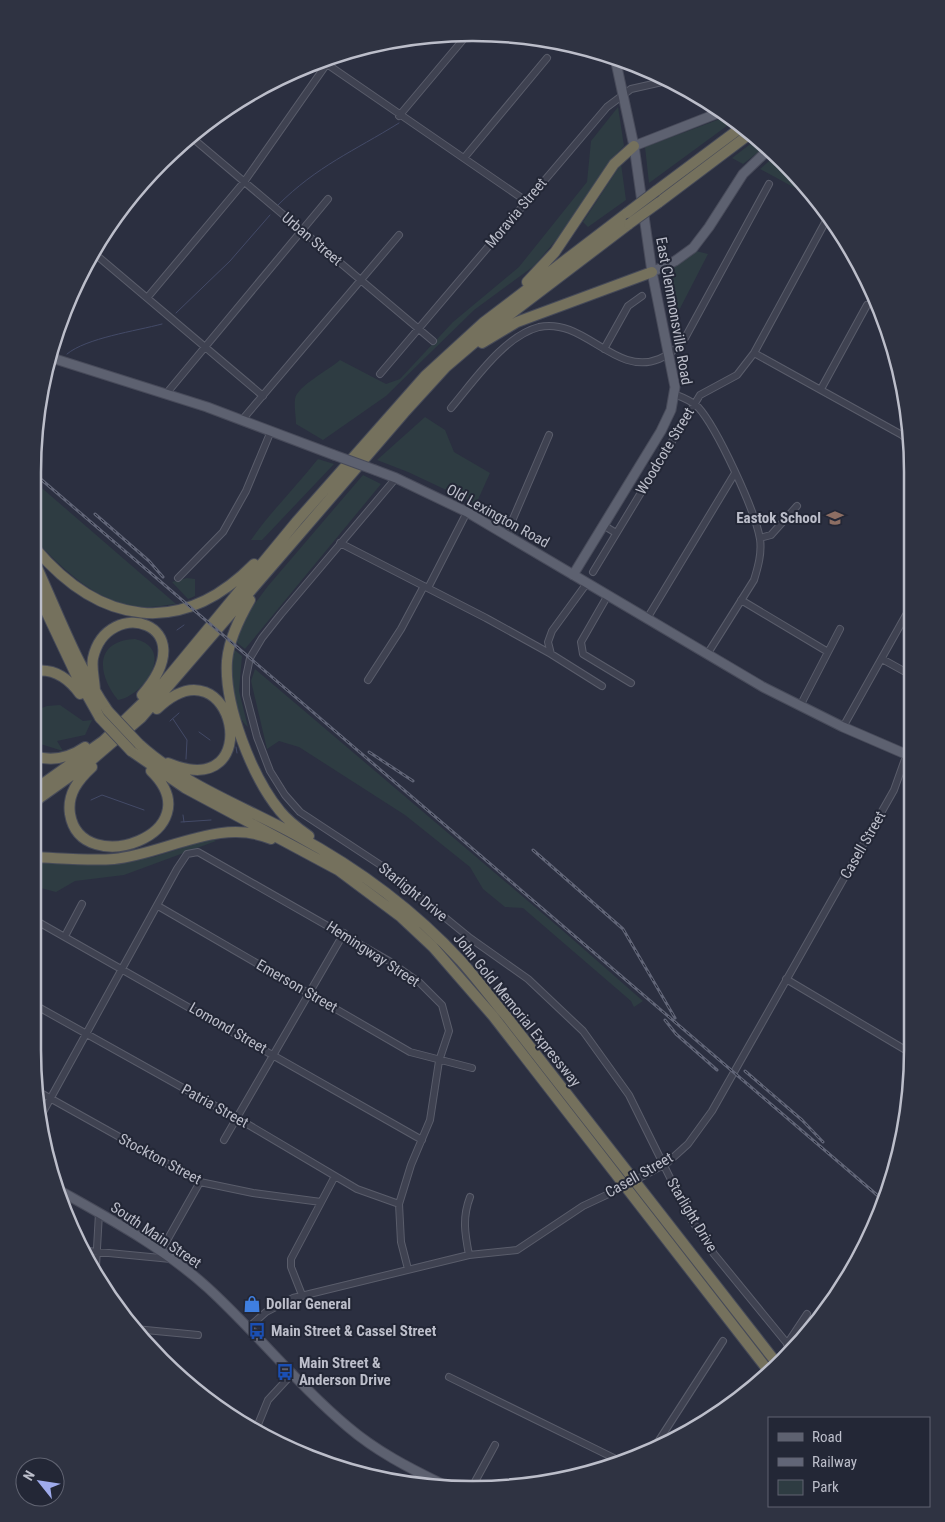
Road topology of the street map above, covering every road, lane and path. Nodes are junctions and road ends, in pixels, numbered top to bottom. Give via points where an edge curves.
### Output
1 (461, 41) edge
2 (547, 58) dead end
3 (329, 66) edge
4 (617, 66) edge
5 (319, 70) edge
6 (656, 83) edge
7 (623, 94) junction
8 (713, 115) edge
9 (400, 116) junction
10 (736, 131) edge
11 (745, 138) edge
12 (196, 141) edge
13 (634, 146) junction
14 (763, 154) edge
15 (464, 158) junction
16 (244, 182) junction
17 (769, 184) dead end
18 (328, 199) dead end
19 (526, 201) junction
20 (824, 224) edge
21 (302, 230) junction
22 (399, 234) dead end
23 (99, 257) edge
24 (652, 272) junction
25 (361, 280) junction
26 (642, 296) dead end
27 (147, 298) junction
28 (867, 306) dead end
29 (500, 309) junction
30 (419, 330) junction
31 (433, 342) dead end
32 (205, 346) junction
33 (604, 349) junction
34 (754, 353) junction
35 (669, 355) junction
36 (56, 359) edge
37 (446, 368) junction
38 (380, 374) dead end
39 (821, 389) junction
40 (166, 394) junction
41 (674, 394) junction
42 (263, 396) junction
43 (694, 404) junction
44 (451, 408) dead end
45 (242, 420) junction
46 (271, 431) junction
47 (549, 435) dead end
48 (902, 435) edge
49 (735, 473) junction
50 (396, 478) junction
51 (798, 506) dead end
52 (468, 512) junction
53 (297, 521) junction
54 (603, 525) junction
55 (616, 533) junction
56 (506, 534) junction
57 (760, 538) junction
58 (340, 543) junction
59 (41, 553) edge
60 (268, 572) junction
61 (593, 572) dead end
62 (573, 575) junction
63 (41, 576) edge
64 (178, 578) dead end
65 (587, 583) junction
66 (426, 587) junction
67 (608, 595) junction
68 (741, 600) junction
69 (41, 601) edge
70 (648, 617) junction
71 (904, 624) edge
72 (840, 629) dead end
73 (828, 652) junction
74 (708, 653) junction
75 (551, 654) junction
76 (882, 659) junction
77 (41, 671) edge
78 (904, 671) edge
79 (368, 680) dead end
80 (631, 683) dead end
81 (602, 686) dead end
82 (95, 692) junction
83 (800, 706) junction
84 (104, 714) junction
85 (137, 715) junction
86 (843, 727) junction
87 (104, 745) junction
88 (904, 755) edge
89 (145, 756) junction
90 (41, 758) edge
91 (904, 768) edge
92 (41, 786) edge
93 (41, 796) edge
94 (41, 857) edge
95 (313, 857) junction
96 (364, 876) junction
97 (82, 904) dead end
98 (158, 906) junction
99 (41, 923) edge
100 (344, 934) junction
101 (65, 936) junction
102 (123, 969) junction
103 (786, 979) junction
104 (309, 992) junction
105 (41, 1008) edge
106 (87, 1034) junction
107 (904, 1049) edge
108 (273, 1054) junction
109 (439, 1061) junction
110 (472, 1068) dead end
111 (44, 1094) edge
112 (51, 1098) junction
113 (45, 1108) edge
114 (236, 1118) junction
115 (224, 1140) dead end
116 (422, 1140) junction
117 (662, 1164) junction
118 (335, 1176) junction
119 (200, 1182) junction
120 (66, 1194) edge
121 (470, 1197) dead end
122 (321, 1202) junction
123 (399, 1204) junction
124 (99, 1213) junction
125 (91, 1250) edge
126 (98, 1251) junction
127 (161, 1251) junction
128 (469, 1255) junction
129 (172, 1259) junction
130 (97, 1261) edge
131 (408, 1269) junction
132 (302, 1295) junction
133 (807, 1314) dead end
134 (249, 1327) junction
135 (145, 1330) edge
136 (198, 1335) dead end
137 (791, 1340) edge
138 (723, 1341) dead end
139 (787, 1344) edge
140 (773, 1358) edge
141 (764, 1367) edge
142 (293, 1373) junction
143 (449, 1377) dead end
144 (258, 1424) edge
145 (661, 1437) edge
146 (496, 1445) dead end
147 (613, 1457) edge
148 (425, 1478) edge
149 (476, 1481) edge

1 - 9 street
2 - 15 street
3 - 9 street
4 - 7 main road, East Clemmonsville Road
5 - 16 street
6 - 7 street, Moravia Street
7 - 13 main road, East Clemmonsville Road
7 - 19 street, Moravia Street via 607,107
8 - 13 main road
9 - 15 street
10 - 29 highway, bridge
11 - 37 highway, bridge via 518,308
12 - 16 street, Urban Street
13 - 24 main road, East Clemmonsville Road
13 - 29 highway via 614,164 555,252
14 - 24 main road via 743,174 693,248
15 - 19 street
16 - 21 street, Urban Street
16 - 27 street
17 - 35 street via 685,338
18 - 21 street
19 - 30 street, Moravia Street
20 - 34 street, Woodcote Street
21 - 25 street, Urban Street
21 - 32 street
22 - 25 street
23 - 27 street
24 - 35 main road, East Clemmonsville Road
24 - 37 highway via 518,322
25 - 30 street, Urban Street
25 - 42 street
26 - 33 street via 628,306
27 - 32 street
28 - 39 street
29 - 53 highway via 425,376
30 - 31 street, Urban Street
30 - 38 street, Moravia Street
32 - 40 street
32 - 42 street
33 - 35 street via 636,362 654,361
33 - 44 street via 563,327 537,328 507,344
34 - 39 street
34 - 43 street, Woodcote Street via 737,375 700,395
35 - 41 main road, East Clemmonsville Road
36 - 40 main road, Old Lexington Road
37 - 60 highway
39 - 48 street
40 - 45 main road, Old Lexington Road
41 - 43 street
41 - 54 main road, East Clemmonsville Road via 661,431
42 - 45 street
43 - 49 street via 706,419
43 - 55 street, Woodcote Street
45 - 46 main road, Old Lexington Road
46 - 50 main road, Old Lexington Road, bridge
46 - 64 street via 246,491 223,532
47 - 56 street
49 - 57 street
49 - 70 street
50 - 52 main road, Old Lexington Road
50 - 58 street, Starlight Drive
51 - 57 street via 771,535
52 - 56 main road, Old Lexington Road
52 - 66 street
53 - 59 highway via 249,570 222,591 186,610 170,613 134,612 96,599 57,571
53 - 85 highway
54 - 55 street
54 - 62 main road, East Clemmonsville Road
55 - 61 street, Woodcote Street
56 - 62 main road, Old Lexington Road
57 - 68 street via 758,567
58 - 66 street
58 - 117 street, Starlight Drive via 262,638 250,658 246,695 274,778 291,803 309,819 382,866 462,932 528,979 573,1020 629,1095
60 - 85 highway
60 - 96 highway via 237,623 230,642 227,678 237,720 264,789 281,812
62 - 65 main road, Old Lexington Road
63 - 82 highway, John Gold Memorial Expressway
65 - 67 main road, Old Lexington Road
65 - 75 street via 554,628 548,642
66 - 75 street
66 - 79 street
67 - 70 main road, Old Lexington Road
67 - 80 street via 581,642 583,654
68 - 73 street
68 - 74 street
69 - 84 highway, John Gold Memorial Expressway via 71,665
70 - 74 main road, Old Lexington Road
71 - 76 street
72 - 73 street
73 - 83 street
74 - 83 main road, Old Lexington Road
75 - 81 street
76 - 78 street
76 - 86 street
77 - 84 highway via 64,677
82 - 84 highway, John Gold Memorial Expressway
82 - 85 highway via 93,662 104,637 123,624 146,625 161,641 164,659 158,675 136,701
83 - 86 main road, Old Lexington Road
84 - 89 highway, John Gold Memorial Expressway, bridge
85 - 87 highway
85 - 89 highway via 179,692 195,689 207,692 217,700 226,711 232,730 227,754 218,764 208,768 180,767
86 - 88 main road, Old Lexington Road
87 - 89 highway via 105,757 78,782 70,801 74,825 93,842 113,846 135,844 148,838 161,825 167,796
87 - 90 highway via 88,745 62,758
87 - 92 highway
87 - 93 highway
89 - 95 highway, John Gold Memorial Expressway via 185,788
89 - 96 highway, John Gold Memorial Expressway via 297,835
91 - 103 street, Casell Street
94 - 95 highway via 114,859 205,835 235,833 267,837
95 - 141 highway, John Gold Memorial Expressway via 368,891 401,917 463,980
96 - 140 highway, John Gold Memorial Expressway via 410,912 462,962
97 - 101 street
98 - 100 street, Hemingway Street via 189,853 198,852
98 - 102 street
98 - 104 street, Emerson Street
99 - 101 street, Lomond Street
100 - 104 street
100 - 109 street, Hemingway Street via 404,972 442,1006 449,1031
101 - 102 street, Lomond Street
102 - 106 street
102 - 108 street, Lomond Street
103 - 107 street
103 - 117 street, Casell Street via 712,1111 688,1144
104 - 108 street
104 - 109 street, Emerson Street via 410,1052
105 - 106 street, Patria Street
106 - 112 street
106 - 114 street, Patria Street
108 - 114 street
108 - 116 street, Lomond Street
109 - 110 street, Emerson Street
109 - 116 street, Hemingway Street via 430,1120
111 - 112 street, Stockton Street
112 - 113 street
112 - 119 street, Stockton Street
114 - 115 street
114 - 118 street, Patria Street
116 - 123 street, Hemingway Street
117 - 128 street, Casell Street, bridge via 583,1206 525,1246 505,1252
117 - 139 street, Starlight Drive via 688,1214 714,1254
118 - 122 street
118 - 123 street, Patria Street via 358,1189
119 - 122 street, Stockton Street
119 - 127 street
120 - 124 main road, South Main Street
121 - 128 street via 464,1212
122 - 132 street via 291,1259
123 - 131 street, Hemingway Street via 400,1234
124 - 126 street
124 - 127 main road, South Main Street
125 - 126 street
126 - 129 street
126 - 130 street
127 - 129 main road, South Main Street
128 - 131 street, Casell Street
129 - 134 main road, South Main Street
131 - 132 street, Casell Street
132 - 134 street, Casell Street via 266,1312
133 - 137 street
134 - 142 main road, South Main Street
135 - 136 street
138 - 145 street
142 - 144 street via 268,1400
142 - 148 main road, South Main Street via 348,1428
143 - 147 street
146 - 149 street

